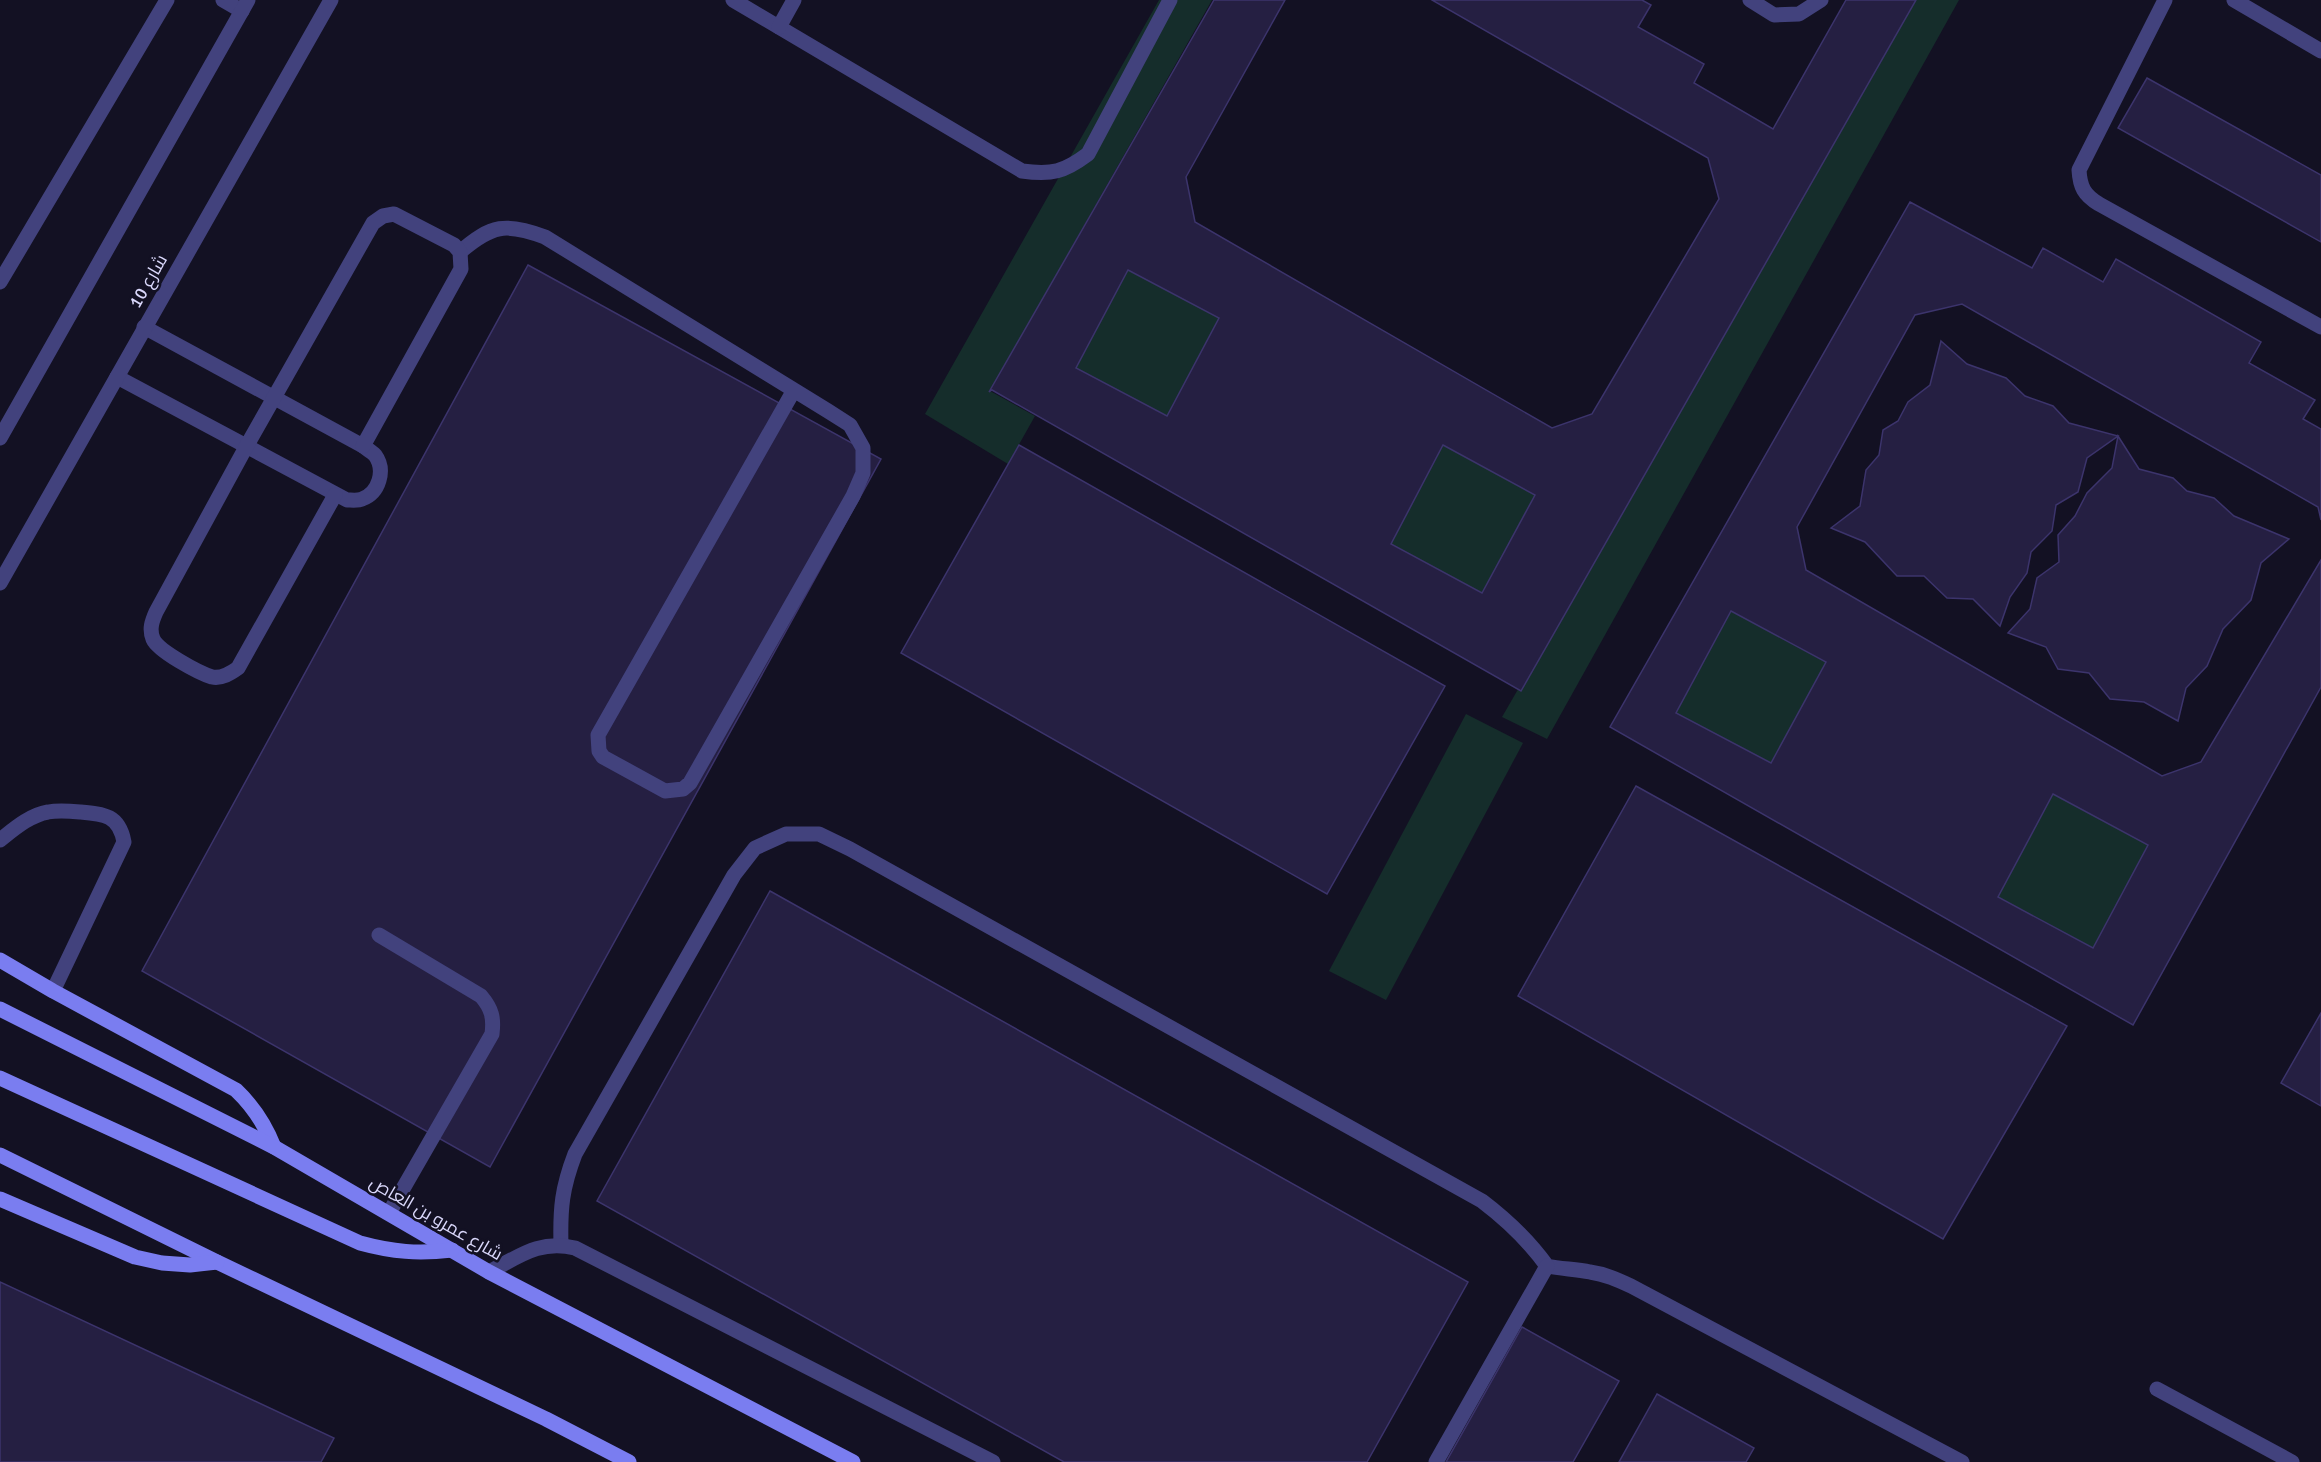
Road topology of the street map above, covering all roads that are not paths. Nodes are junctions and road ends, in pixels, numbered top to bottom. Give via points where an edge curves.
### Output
1 (167, 0) edge
2 (224, 0) edge
3 (331, 0) edge
4 (733, 0) edge
5 (794, 0) edge
6 (1170, 0) edge
7 (1750, 0) edge
8 (1821, 0) edge
9 (2165, 0) edge
10 (2234, 0) edge
11 (245, 5) edge
12 (779, 27) junction
13 (2321, 51) edge
14 (460, 252) junction
15 (0, 282) edge
16 (144, 327) junction
17 (2321, 327) edge
18 (117, 377) junction
19 (794, 390) junction
20 (274, 398) junction
21 (0, 438) edge
22 (363, 446) junction
23 (246, 447) junction
24 (335, 495) junction
25 (0, 583) edge
26 (0, 840) edge
27 (379, 935) dead end
28 (0, 960) edge
29 (53, 991) junction
30 (0, 1009) edge
31 (0, 1078) edge
32 (274, 1147) junction
33 (0, 1155) edge
34 (0, 1199) edge
35 (389, 1213) junction
36 (561, 1245) junction
37 (452, 1250) junction
38 (217, 1262) junction
39 (1547, 1266) junction
40 (489, 1272) junction
41 (2157, 1389) dead end
42 (628, 1462) edge
43 (853, 1462) edge
44 (993, 1462) edge
45 (1436, 1462) edge
46 (1962, 1462) edge
47 (2292, 1462) edge

1 - 15 street
2 - 11 street
3 - 16 street, شارع 10
4 - 12 street
5 - 12 street
6 - 12 street via 1088,154 1069,168 1046,174 1022,171
7 - 8 street via 1774,15 1799,14
9 - 17 street via 2079,170 2079,184 2086,196 2099,204
10 - 13 street
11 - 21 street
14 - 19 street via 480,235 501,228 524,229 544,237
14 - 20 street via 445,239 394,214 373,223
14 - 22 street via 461,269
16 - 18 street, شارع 10
16 - 20 street
18 - 23 street
18 - 25 street, شارع 10
19 - 19 street via 598,735 603,757 665,791 683,789 690,783 863,473 862,448 850,425
20 - 22 street
20 - 23 street
22 - 24 street via 374,454 380,467 380,481 361,500
23 - 24 street
23 - 24 street via 151,624 152,638 159,649 171,656 213,677 227,676 238,668
26 - 29 street via 28,819 47,812 102,814 122,830 124,842
27 - 35 street via 481,996 494,1020 486,1047
28 - 29 main road
29 - 32 main road via 236,1090 253,1106
30 - 32 main road, شارع عمرو بن العاص
31 - 37 main road via 360,1243 421,1254
32 - 35 main road, شارع عمرو بن العاص
33 - 38 main road
34 - 38 main road via 135,1257 171,1264
35 - 37 main road, شارع عمرو بن العاص
36 - 39 street via 564,1182 575,1154 734,875 755,848 786,834 819,834 1482,1200 1533,1247
36 - 40 street via 543,1245
36 - 44 street via 590,1254
37 - 40 main road, شارع عمرو بن العاص
38 - 42 main road via 535,1413
39 - 45 street
39 - 46 street via 1611,1277 1631,1286
40 - 43 main road, شارع عمرو بن العاص
41 - 47 street

